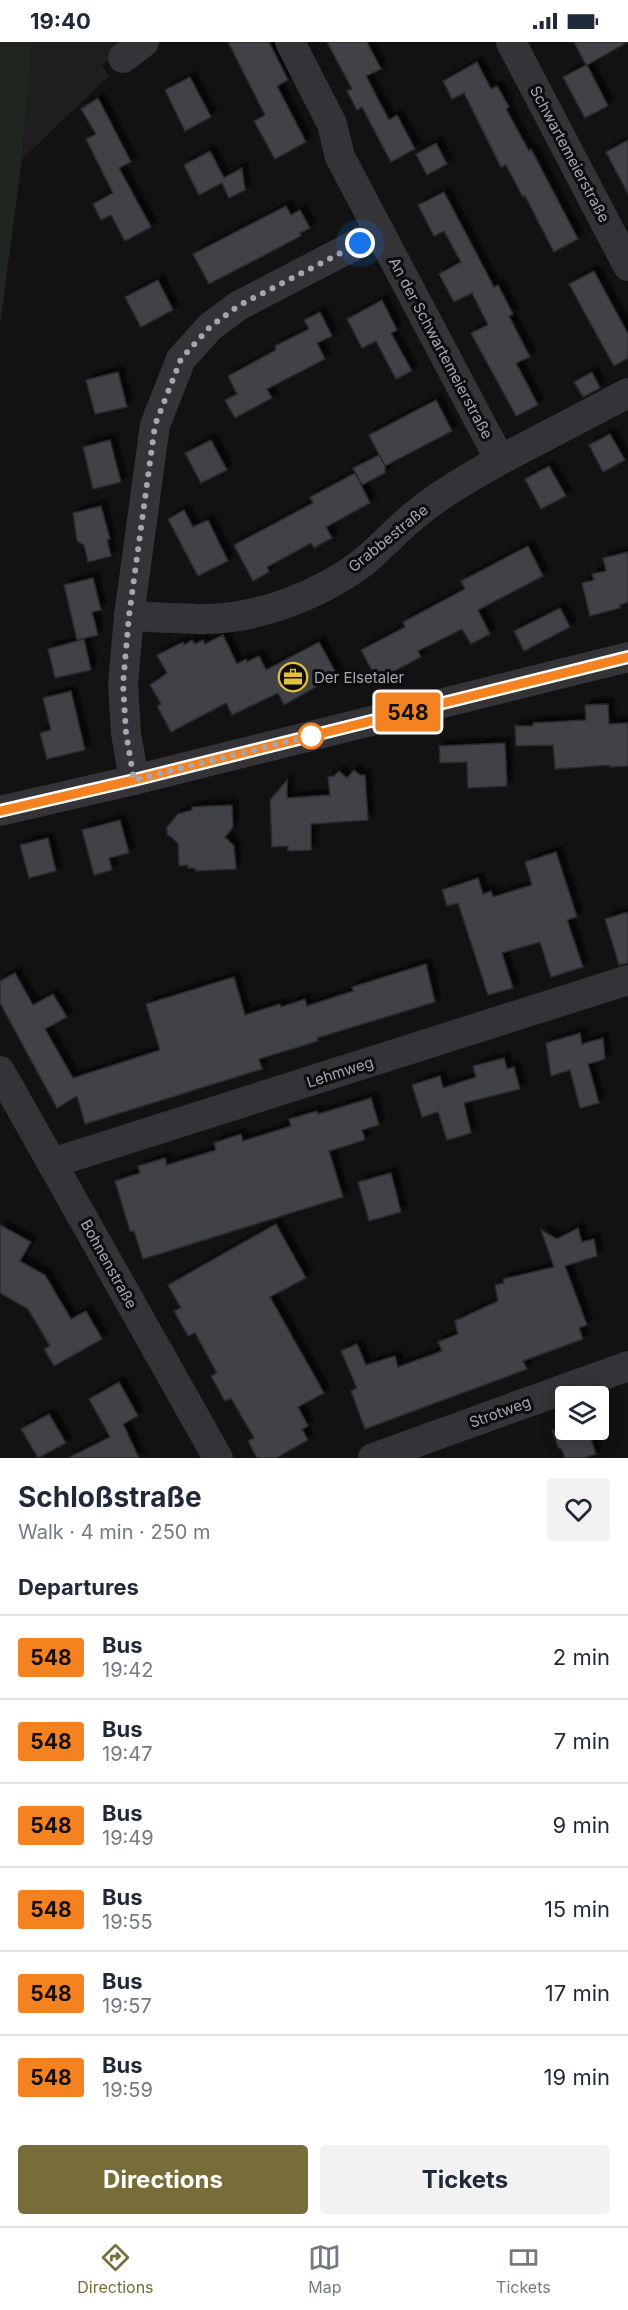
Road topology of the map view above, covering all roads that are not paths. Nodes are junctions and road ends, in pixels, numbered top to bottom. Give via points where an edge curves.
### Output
1 (290, 42) edge
2 (511, 42) edge
3 (380, 232) junction
4 (628, 266) edge
5 (628, 393) edge
6 (500, 460) junction
7 (129, 616) junction
8 (628, 657) edge
9 (134, 780) junction
10 (0, 811) edge
11 (628, 981) edge
12 (0, 1071) edge
13 (52, 1163) junction
14 (628, 1366) edge
15 (218, 1458) edge
16 (373, 1458) edge

1 - 3 street, An der Schwartemeierstraße via 332,124 340,157
2 - 4 street, Schwartemeierstraße
3 - 6 street, An der Schwartemeierstraße
3 - 7 street via 238,306 210,327 181,359 155,425
5 - 6 street
6 - 7 street, Grabbestraße via 416,514 360,565 285,603 247,614 208,619
7 - 9 street via 123,684
8 - 9 street
9 - 10 street
11 - 13 street, Lehmweg
12 - 13 street, Bohnenstraße
13 - 15 street, Bohnenstraße
14 - 16 street, Strotweg

